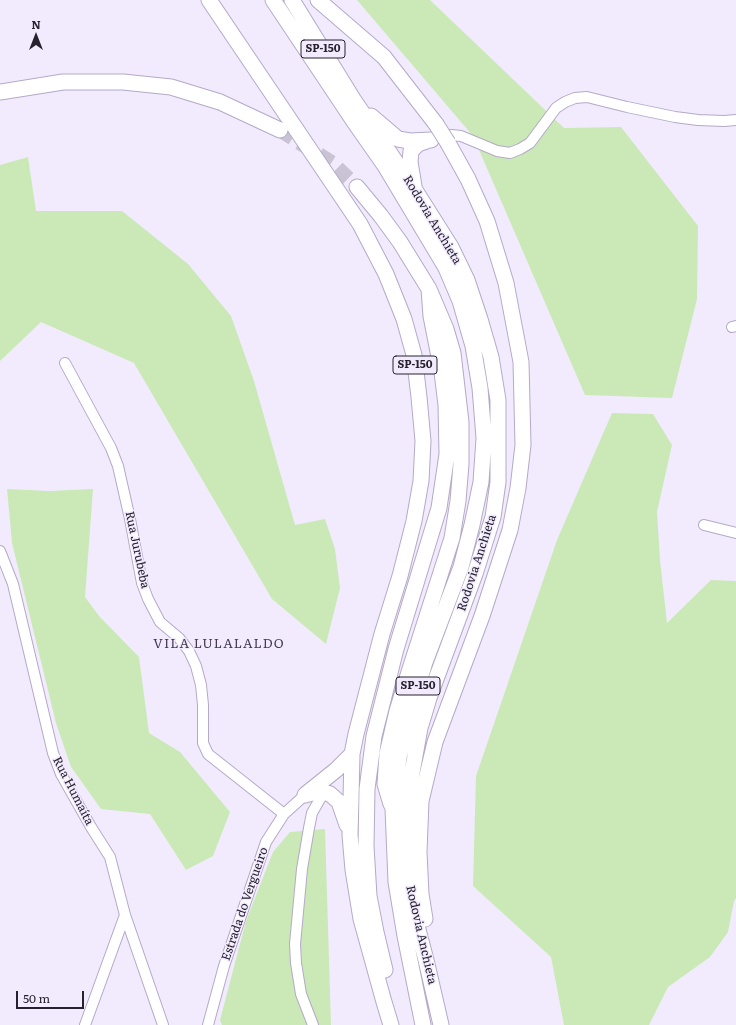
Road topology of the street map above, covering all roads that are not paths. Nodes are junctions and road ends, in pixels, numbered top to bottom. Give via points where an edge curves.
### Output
1 (209, 0) edge
2 (273, 0) edge
3 (292, 0) edge
4 (318, 0) edge
5 (0, 92) edge
6 (353, 99) junction
7 (736, 120) edge
8 (280, 130) tunnel mouth
9 (431, 140) junction
10 (357, 187) tunnel mouth
11 (415, 190) junction
12 (429, 289) junction
13 (65, 363) dead end
14 (704, 525) dead end
15 (736, 533) edge
16 (0, 551) edge
17 (352, 754) junction
18 (324, 792) junction
19 (305, 795) junction
20 (393, 808) junction
21 (284, 814) junction
22 (350, 835) junction
23 (125, 916) junction
24 (426, 960) junction
25 (85, 1025) edge
26 (163, 1025) edge
27 (208, 1025) edge
28 (313, 1025) edge
29 (392, 1025) edge
30 (423, 1025) edge
31 (441, 1025) edge

1 - 17 highway, SP-150 via 360,224 404,319 414,355 423,441 421,481 406,555 382,634
2 - 20 highway, Rodovia Anchieta / SP-150 via 386,166 446,268 460,301 473,346 480,388 484,438 481,482 460,567 416,693 399,757
3 - 6 highway, Rodovia Anchieta / SP-150
4 - 24 highway, bridge via 384,57 448,143 487,220 506,284 522,362 523,445 510,530 482,616 435,742 421,802 419,852
5 - 8 highway via 63,82 123,82 171,87 220,102
6 - 9 highway via 398,139
6 - 11 highway, Rodovia Anchieta / SP-150
7 - 9 street via 698,120 587,97 575,98 556,108 530,143 510,153 497,151 461,136 451,135
9 - 11 highway via 418,144 412,151 410,162
10 - 12 highway via 400,242
11 - 24 highway, Rodovia Anchieta / SP-150 via 451,247 467,280 491,357 498,400 498,482 493,517 475,574 429,698 420,728 410,784 406,824 408,879 412,907
12 - 20 highway via 453,353 460,422 461,464 452,538 397,711 387,754 385,784
12 - 29 highway via 446,405 447,454 439,508 396,649 374,736 367,789 366,846 369,896 390,995
13 - 21 street, Rua Jurubeba via 111,448 118,466 142,583 148,599 160,622 179,638 196,666 203,705 203,743 208,754
14 - 15 street
16 - 23 street, Rua Humaíta via 13,584 53,753 65,781 110,856
17 - 19 highway
17 - 22 highway, SP-150
18 - 19 highway via 316,791
18 - 22 highway via 339,802
18 - 28 street via 312,813 302,869 295,944 301,994
19 - 21 street, Estrada do Vergueiro
20 - 30 highway, Rodovia Anchieta / SP-150 via 396,882
21 - 27 street, Estrada do Vergueiro via 266,842 224,966
22 - 29 highway, SP-150 via 361,919
23 - 25 street
23 - 26 street, Rua Humaíta
24 - 31 highway, Rodovia Anchieta / SP-150

